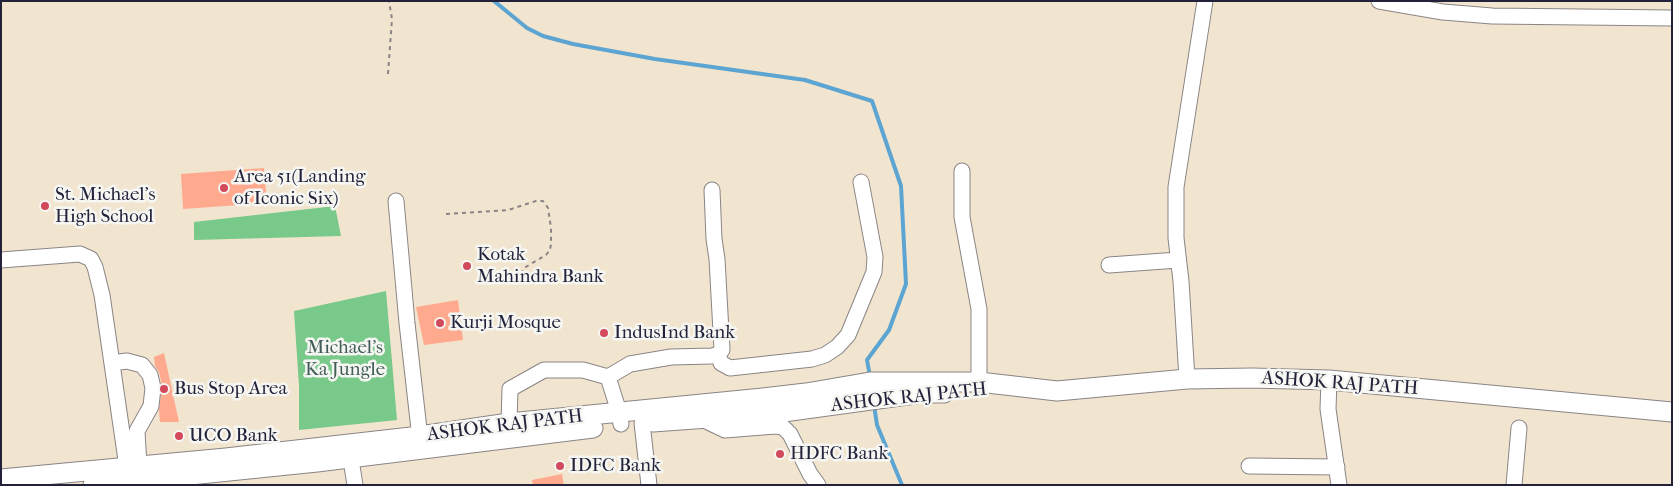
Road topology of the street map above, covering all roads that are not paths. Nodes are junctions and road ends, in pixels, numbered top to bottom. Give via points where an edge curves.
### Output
1 (1205, 1) edge
2 (1379, 1) edge
3 (1672, 18) edge
4 (962, 171) dead end
5 (861, 182) dead end
6 (712, 190) dead end
7 (396, 201) dead end
8 (1, 260) edge
9 (1178, 260) junction
10 (1109, 265) dead end
11 (718, 354) junction
12 (112, 363) junction
13 (608, 377) junction
14 (1187, 379) junction
15 (1329, 380) junction
16 (979, 382) junction
17 (1009, 386) junction
18 (917, 387) junction
19 (806, 402) junction
20 (1672, 412) edge
21 (620, 418) junction
22 (647, 418) junction
23 (700, 418) junction
24 (582, 422) junction
25 (510, 423) junction
26 (1519, 428) dead end
27 (420, 442) junction
28 (350, 450) junction
29 (133, 466) junction
30 (1249, 466) dead end
31 (1337, 468) junction
32 (1, 479) edge
33 (69, 479) edge
34 (93, 485) edge
35 (355, 485) edge
36 (649, 485) edge
37 (818, 485) edge
38 (1339, 485) edge
39 (1514, 485) edge

1 - 9 street via 1176,187
2 - 3 street via 1492,16
4 - 16 street via 962,217 979,309
5 - 11 street via 874,272 848,335 837,347 812,359 730,368 721,363
6 - 11 street via 722,350
7 - 27 street
8 - 12 street via 80,254 91,259 102,295
9 - 10 street
9 - 14 street
11 - 13 street via 630,364
12 - 29 street
12 - 29 street via 127,361 142,365 150,375 153,388 152,406 137,431
13 - 21 street
13 - 25 street via 583,370 544,370 510,389
14 - 15 main road, ASHOK RAJ PATH
14 - 17 main road, ASHOK RAJ PATH via 1057,391
15 - 20 main road, ASHOK RAJ PATH
15 - 31 street via 1328,409
16 - 17 main road, ASHOK RAJ PATH
16 - 18 main road, ASHOK RAJ PATH
17 - 18 main road, ASHOK RAJ PATH via 980,392
18 - 19 main road, ASHOK RAJ PATH
19 - 22 main road, ASHOK RAJ PATH
19 - 23 main road, ASHOK RAJ PATH
21 - 22 main road, ASHOK RAJ PATH
21 - 24 main road, ASHOK RAJ PATH
22 - 23 main road, ASHOK RAJ PATH
22 - 36 street
23 - 37 street via 725,430 783,427
24 - 25 main road, ASHOK RAJ PATH
24 - 27 main road, ASHOK RAJ PATH
25 - 27 main road, ASHOK RAJ PATH
26 - 39 street
27 - 28 main road, ASHOK RAJ PATH
28 - 29 main road, ASHOK RAJ PATH
28 - 34 main road, ASHOK RAJ PATH via 183,476
28 - 35 street
29 - 33 main road, ASHOK RAJ PATH
30 - 31 street
31 - 38 street
32 - 33 main road, ASHOK RAJ PATH

